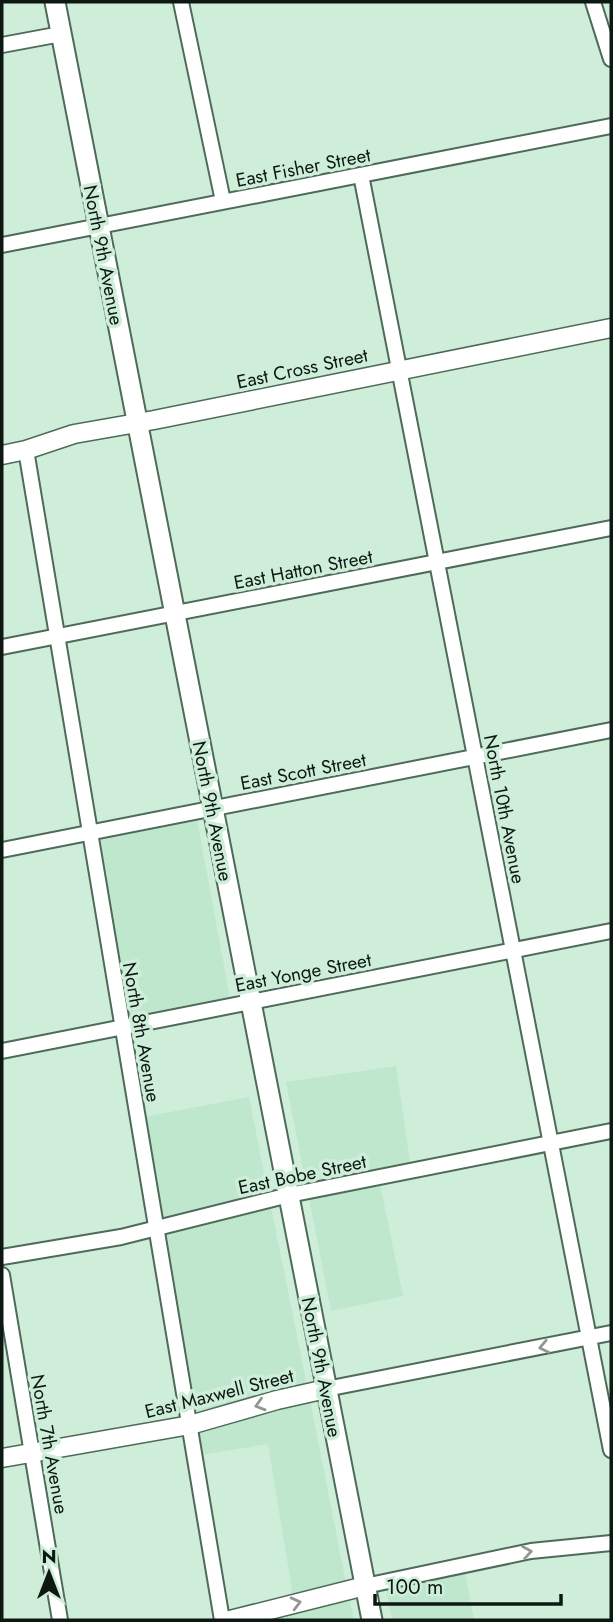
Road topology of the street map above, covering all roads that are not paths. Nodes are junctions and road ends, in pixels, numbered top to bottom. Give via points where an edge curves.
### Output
1 (55, 2) edge
2 (181, 2) edge
3 (593, 2) edge
4 (61, 34) junction
5 (2, 45) edge
6 (611, 59) edge
7 (611, 126) edge
8 (361, 175) junction
9 (223, 201) junction
10 (99, 226) junction
11 (2, 245) edge
12 (611, 328) edge
13 (399, 370) junction
14 (136, 424) junction
15 (26, 450) junction
16 (2, 455) edge
17 (611, 528) edge
18 (437, 562) junction
19 (175, 614) junction
20 (56, 637) junction
21 (2, 648) edge
22 (611, 730) edge
23 (475, 757) junction
24 (212, 809) junction
25 (90, 833) junction
26 (2, 850) edge
27 (611, 931) edge
28 (513, 950) junction
29 (252, 1002) junction
30 (122, 1027) junction
31 (2, 1051) edge
32 (611, 1131) edge
33 (551, 1143) junction
34 (289, 1195) junction
35 (156, 1227) junction
36 (2, 1257) edge
37 (2, 1275) edge
38 (611, 1333) edge
39 (589, 1338) junction
40 (326, 1390) junction
41 (190, 1425) junction
42 (611, 1450) edge
43 (32, 1453) junction
44 (2, 1458) edge
45 (611, 1544) edge
46 (365, 1586) junction
47 (60, 1620) edge
48 (222, 1620) edge
49 (230, 1620) edge
50 (372, 1620) edge

1 - 4 main road, North 9th Avenue
2 - 9 street
3 - 6 street
4 - 5 street
4 - 10 main road, North 9th Avenue
7 - 8 street, East Fisher Street
8 - 9 street, East Fisher Street
8 - 13 street, North 10th Avenue
9 - 10 street, East Fisher Street
10 - 11 street, East Fisher Street
10 - 14 main road, North 9th Avenue
12 - 13 street, East Cross Street
13 - 14 street, East Cross Street
13 - 18 street, North 10th Avenue
14 - 15 street, East Cross Street via 74,434
14 - 19 main road, North 9th Avenue
15 - 16 street, East Cross Street
15 - 20 street, North 8th Avenue
17 - 18 street, East Hatton Street
18 - 19 street, East Hatton Street
18 - 23 street, North 10th Avenue
19 - 20 street, East Hatton Street
19 - 24 main road, North 9th Avenue
20 - 21 street, East Hatton Street
20 - 25 street, North 8th Avenue
22 - 23 street, East Scott Street
23 - 24 street, East Scott Street
23 - 28 street, North 10th Avenue
24 - 25 street, East Scott Street
24 - 29 main road, North 9th Avenue
25 - 26 street, East Scott Street
25 - 30 street, North 8th Avenue
27 - 28 street, East Yonge Street
28 - 29 street, East Yonge Street
28 - 33 street, North 10th Avenue
29 - 30 street, East Yonge Street
29 - 34 main road, North 9th Avenue
30 - 31 street, East Yonge Street
30 - 35 street, North 8th Avenue
32 - 33 street, East Bobe Street
33 - 34 street, East Bobe Street
33 - 39 street, North 10th Avenue
34 - 35 street, East Bobe Street
34 - 40 main road, North 9th Avenue
35 - 36 street, East Bobe Street
35 - 41 street, North 8th Avenue
37 - 43 street, North 7th Avenue
38 - 39 street, East Maxwell Street
39 -> 40 street, East Maxwell Street
39 - 42 street, North 10th Avenue
40 -> 41 street, East Maxwell Street via 276,1399
40 - 46 main road, North 9th Avenue
41 - 43 street, East Maxwell Street
41 - 48 street, North 8th Avenue
43 - 44 street, East Maxwell Street
43 - 47 street, North 7th Avenue
46 -> 45 street via 531,1550
49 -> 46 street
46 - 50 main road, North 9th Avenue

